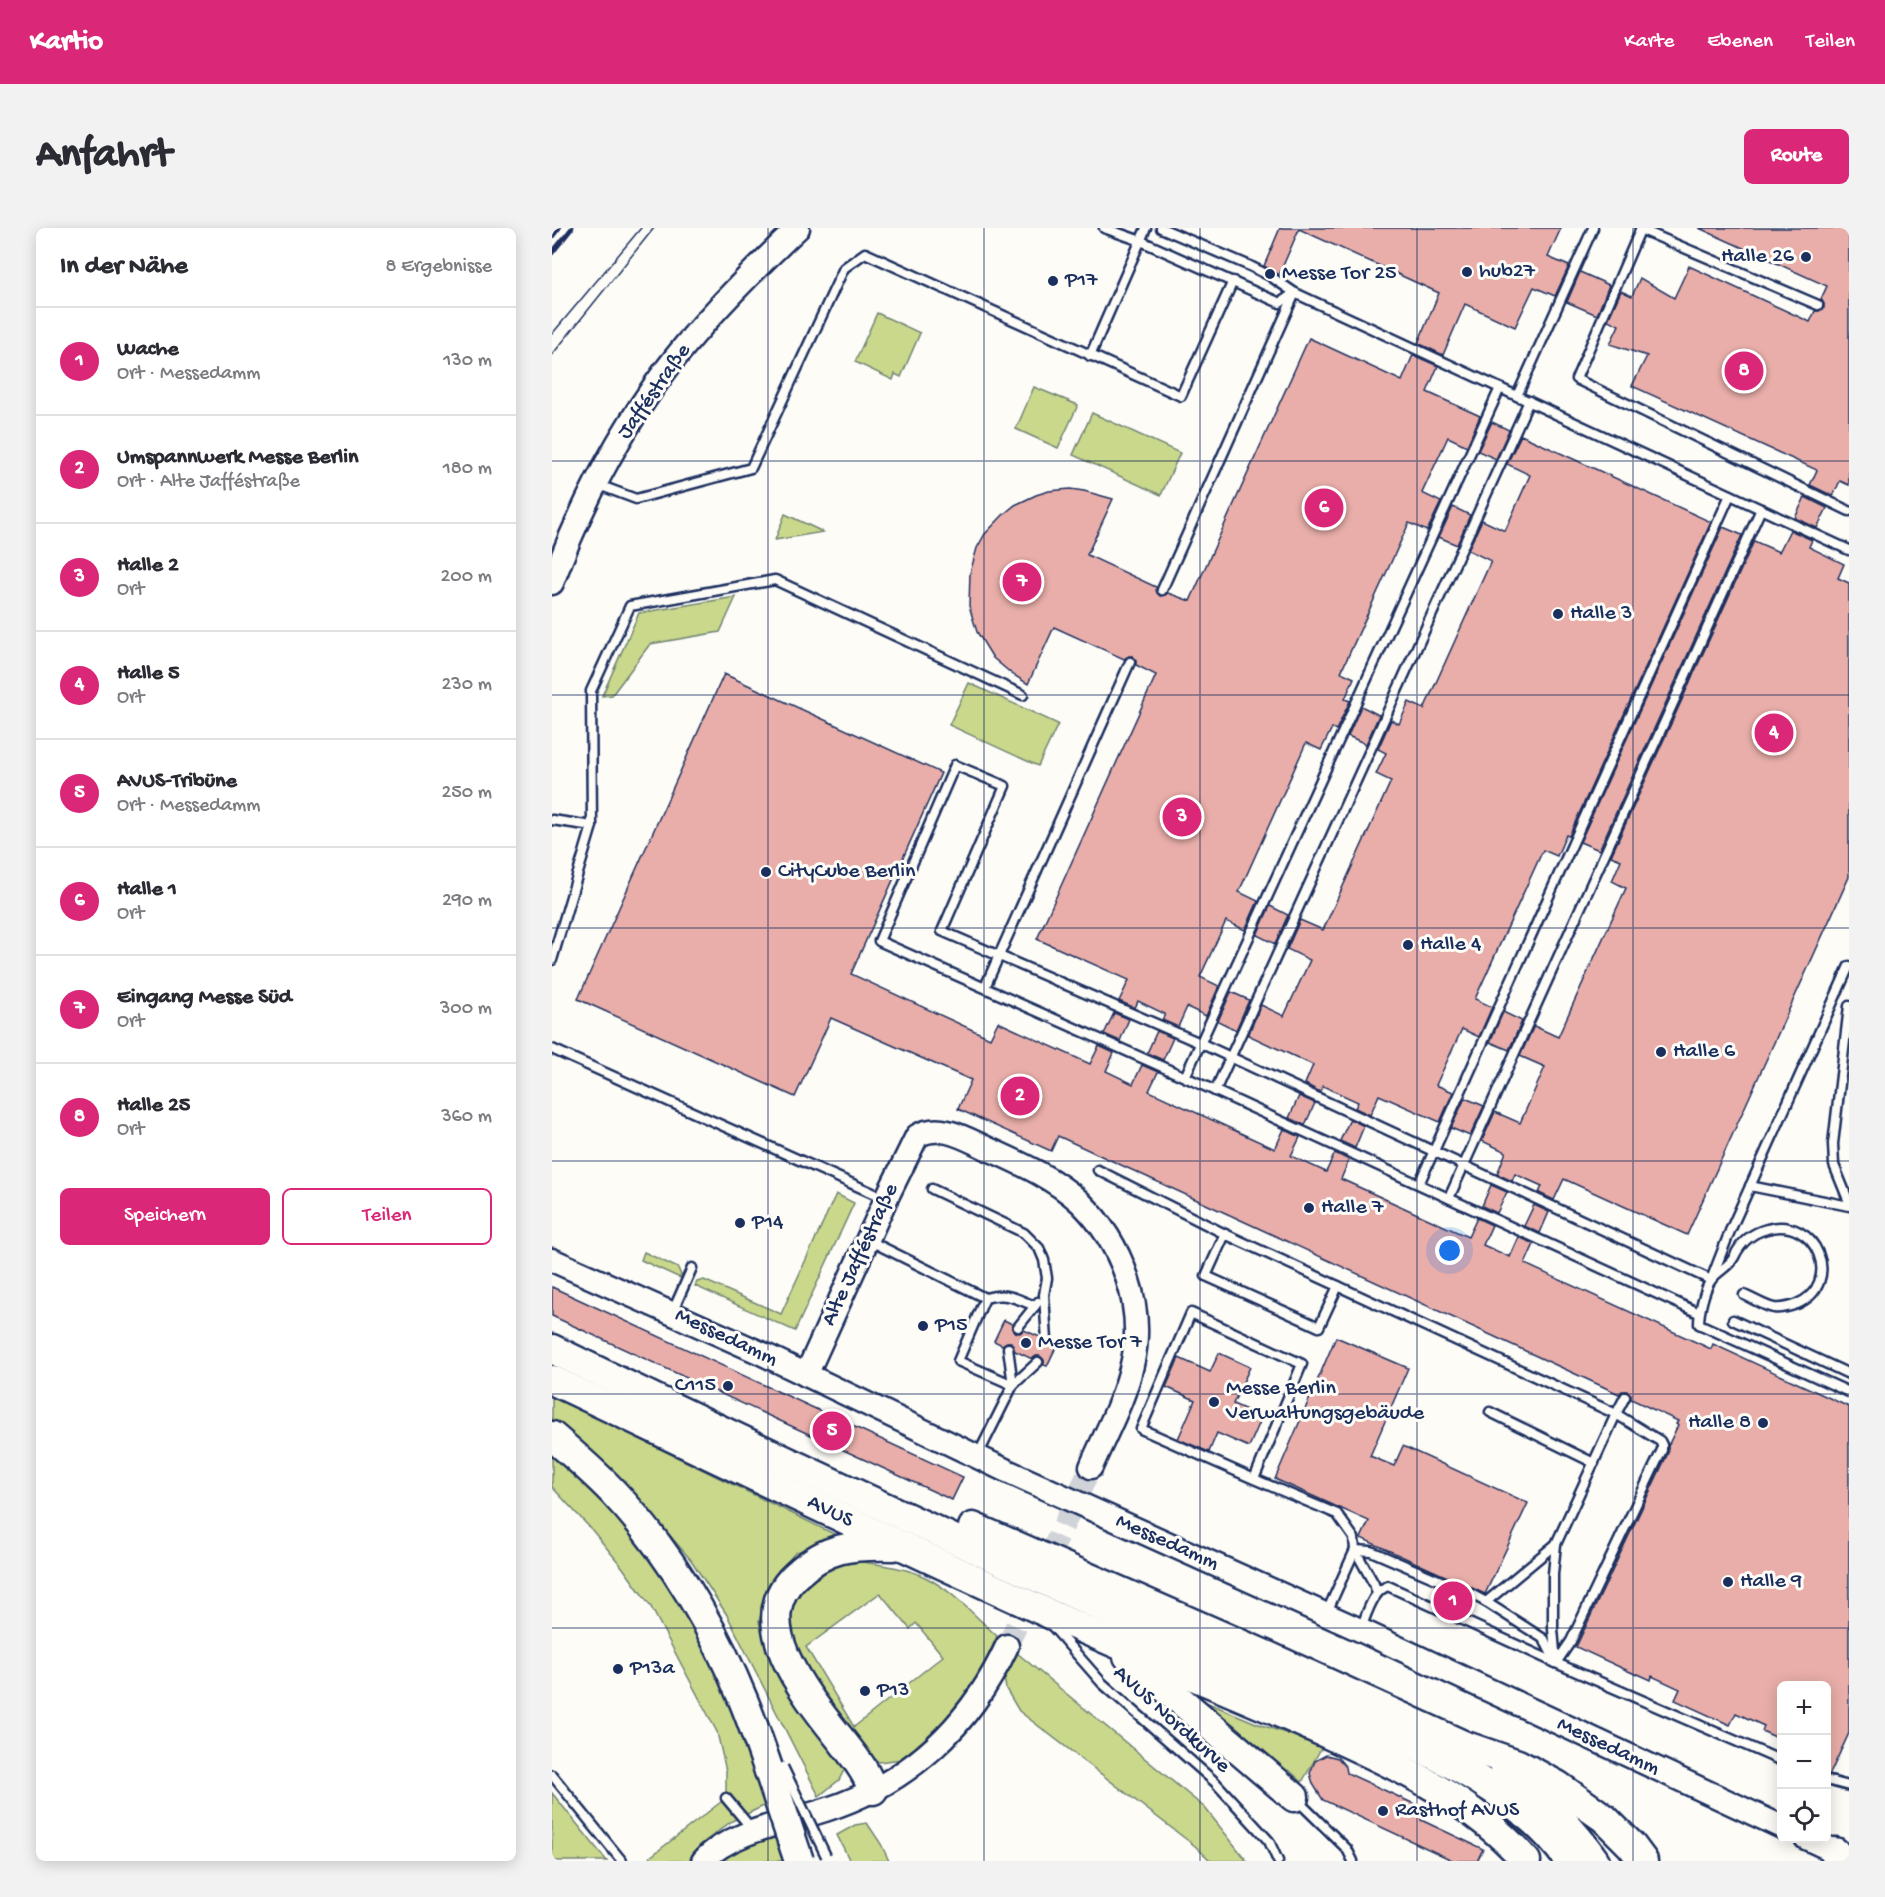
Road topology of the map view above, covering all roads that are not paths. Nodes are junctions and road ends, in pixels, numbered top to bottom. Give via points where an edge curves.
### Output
1 (798, 228) edge
2 (1104, 228) edge
3 (1146, 228) edge
4 (1161, 228) edge
5 (1593, 228) edge
6 (1641, 228) edge
7 (1141, 241) junction
8 (1233, 281) junction
9 (1295, 293) junction
10 (1818, 305) dead end
11 (1090, 356) junction
12 (1500, 388) junction
13 (1517, 396) junction
14 (1529, 401) junction
15 (595, 484) junction
16 (1730, 495) junction
17 (1761, 509) junction
18 (1849, 511) edge
19 (1849, 550) edge
20 (552, 583) edge
21 (1162, 590) dead end
22 (1130, 662) dead end
23 (1023, 695) dead end
24 (552, 820) edge
25 (592, 826) junction
26 (999, 956) junction
27 (552, 960) edge
28 (1849, 966) edge
29 (986, 987) junction
30 (1849, 1006) edge
31 (1200, 1043) junction
32 (552, 1049) edge
33 (1231, 1058) junction
34 (1185, 1077) junction
35 (1215, 1091) junction
36 (1434, 1151) junction
37 (1464, 1165) junction
38 (1098, 1170) dead end
39 (1419, 1184) junction
40 (1750, 1186) junction
41 (933, 1189) dead end
42 (1449, 1198) junction
43 (886, 1199) junction
44 (1849, 1204) edge
45 (1225, 1234) junction
46 (868, 1240) junction
47 (552, 1260) edge
48 (692, 1268) dead end
49 (1711, 1280) junction
50 (1338, 1286) junction
51 (1044, 1295) junction
52 (1744, 1295) dead end
53 (986, 1298) junction
54 (1035, 1306) junction
55 (672, 1313) junction
56 (1699, 1313) junction
57 (1733, 1320) dead end
58 (1018, 1327) dead end
59 (1047, 1340) dead end
60 (1008, 1348) dead end
61 (552, 1349) edge
62 (1038, 1362) dead end
63 (1849, 1374) edge
64 (806, 1375) junction
65 (552, 1380) edge
66 (1013, 1385) junction
67 (1849, 1392) edge
68 (1625, 1397) dead end
69 (1490, 1412) dead end
70 (1616, 1414) junction
71 (552, 1436) edge
72 (977, 1457) junction
73 (777, 1458) junction
74 (1594, 1464) junction
75 (1090, 1467) tunnel mouth
76 (1254, 1479) junction
77 (1556, 1544) junction
78 (900, 1546) junction
79 (1355, 1550) junction
80 (1377, 1593) junction
81 (1486, 1602) junction
82 (1037, 1608) junction
83 (1326, 1614) junction
84 (1360, 1630) junction
85 (1110, 1641) junction
86 (1007, 1646) tunnel mouth
87 (1556, 1663) junction
88 (728, 1666) junction
89 (766, 1734) dead end
90 (1462, 1745) junction
91 (1777, 1759) edge
92 (552, 1774) edge
93 (1831, 1781) edge
94 (1849, 1786) edge
95 (873, 1790) junction
96 (1294, 1797) joint
97 (726, 1798) dead end
98 (1777, 1825) edge
99 (762, 1829) junction
100 (1814, 1843) edge
101 (1841, 1857) edge
102 (818, 1859) edge
103 (622, 1861) edge
104 (703, 1861) edge
105 (1278, 1861) edge
106 (1353, 1861) edge
107 (1526, 1861) edge
108 (1569, 1861) edge
109 (1595, 1861) edge
110 (1643, 1861) edge

1 - 15 main road, Jafféstraße via 727,298 677,356
2 - 7 lane
3 - 7 lane
4 - 9 lane via 1250,266
5 - 13 lane
6 - 10 lane
6 - 18 lane via 1576,379
7 - 8 lane
7 - 11 lane
8 - 9 lane via 1280,303
8 - 11 lane via 1181,396
9 - 12 lane
9 - 21 lane
11 - 15 lane via 865,254 844,268 751,468 636,499
12 - 13 lane
12 - 31 lane
13 - 14 lane
14 - 16 lane
14 - 33 lane
15 - 20 main road, Jafféstraße
16 - 17 lane
16 - 36 lane
17 - 19 lane
17 - 37 lane
22 - 26 lane
23 - 25 lane via 775,580 630,606 591,691
24 - 25 lane
25 - 27 lane
26 - 29 lane
26 - 29 lane via 942,931 1005,786 955,765 879,940
26 - 31 lane
28 - 40 lane
29 - 34 lane
30 - 44 lane via 1833,1144 1834,1165
31 - 33 lane
31 - 34 lane
32 - 43 lane
33 - 35 lane
33 - 36 lane
34 - 35 lane
35 - 39 lane
36 - 37 lane
36 - 39 lane
37 - 42 lane
37 - 49 lane
38 - 45 lane
39 - 42 lane
40 - 44 lane
40 - 49 lane
41 - 51 lane via 1024,1233 1039,1248 1044,1260
42 - 56 lane
43 - 46 main road, Alte Jafféstraße
43 - 75 main road, Alte Jafféstraße via 917,1137 931,1130 947,1131 1042,1175 1079,1202 1097,1221 1124,1269 1132,1296 1136,1344 1126,1388
45 - 50 lane
45 - 50 lane via 1206,1276 1319,1328
46 - 53 lane via 912,1267
46 - 64 main road, Alte Jafféstraße
47 - 55 main road, Messedamm
48 - 55 lane
49 - 52 lane via 1732,1262 1740,1245 1756,1232 1790,1227 1800,1231 1816,1248 1821,1260 1819,1283 1805,1300 1783,1308
49 - 56 lane
50 - 70 lane
51 - 54 lane
51 - 59 lane
53 - 54 lane via 1000,1294
53 - 66 lane via 958,1361
54 - 58 lane
55 - 64 main road, Messedamm
56 - 67 lane via 1699,1324
57 - 63 lane
60 - 66 lane
61 - 73 highway
62 - 66 lane
64 - 72 main road, Messedamm
65 - 78 highway, AVUS
66 - 72 lane
68 - 70 lane
69 - 74 lane
70 - 74 lane
70 - 87 lane via 1660,1441 1662,1450 1571,1641
71 - 88 highway via 615,1494 656,1545 694,1600
72 - 83 main road, Messedamm
73 - 90 highway via 841,1471 1091,1578
73 - 108 highway via 1461,1769 1541,1827
74 - 77 lane
76 - 76 lane via 1302,1364 1191,1313 1141,1429
76 - 79 lane via 1337,1514 1354,1538
77 - 81 lane
77 - 87 lane
78 - 82 highway, AVUS
78 - 95 highway via 859,1545 834,1550 808,1564 781,1594 775,1615 779,1642 790,1668 860,1765
79 - 80 lane
79 - 81 lane via 1371,1551
79 - 83 lane
80 - 84 lane
80 - 87 lane via 1388,1586
81 - 87 lane via 1544,1639
82 - 85 highway, AVUS
82 - 105 lane, AVUS Nordkurve via 1102,1683 1215,1782 1269,1841
83 - 84 main road, Messedamm
84 - 98 main road, Messedamm
85 - 96 highway
85 - 107 highway via 1385,1760 1444,1792 1486,1822
86 - 95 main road via 994,1673 961,1721 928,1753
87 - 91 lane
88 - 89 lane
88 - 102 highway, bridge
90 - 109 highway via 1548,1806
90 - 110 highway via 1518,1764 1557,1785 1604,1818
92 - 103 lane
93 - 94 lane
95 - 99 main road via 826,1810
96 - 106 lane via 1347,1849
97 - 99 lane
99 - 104 main road via 721,1846
100 - 101 main road

